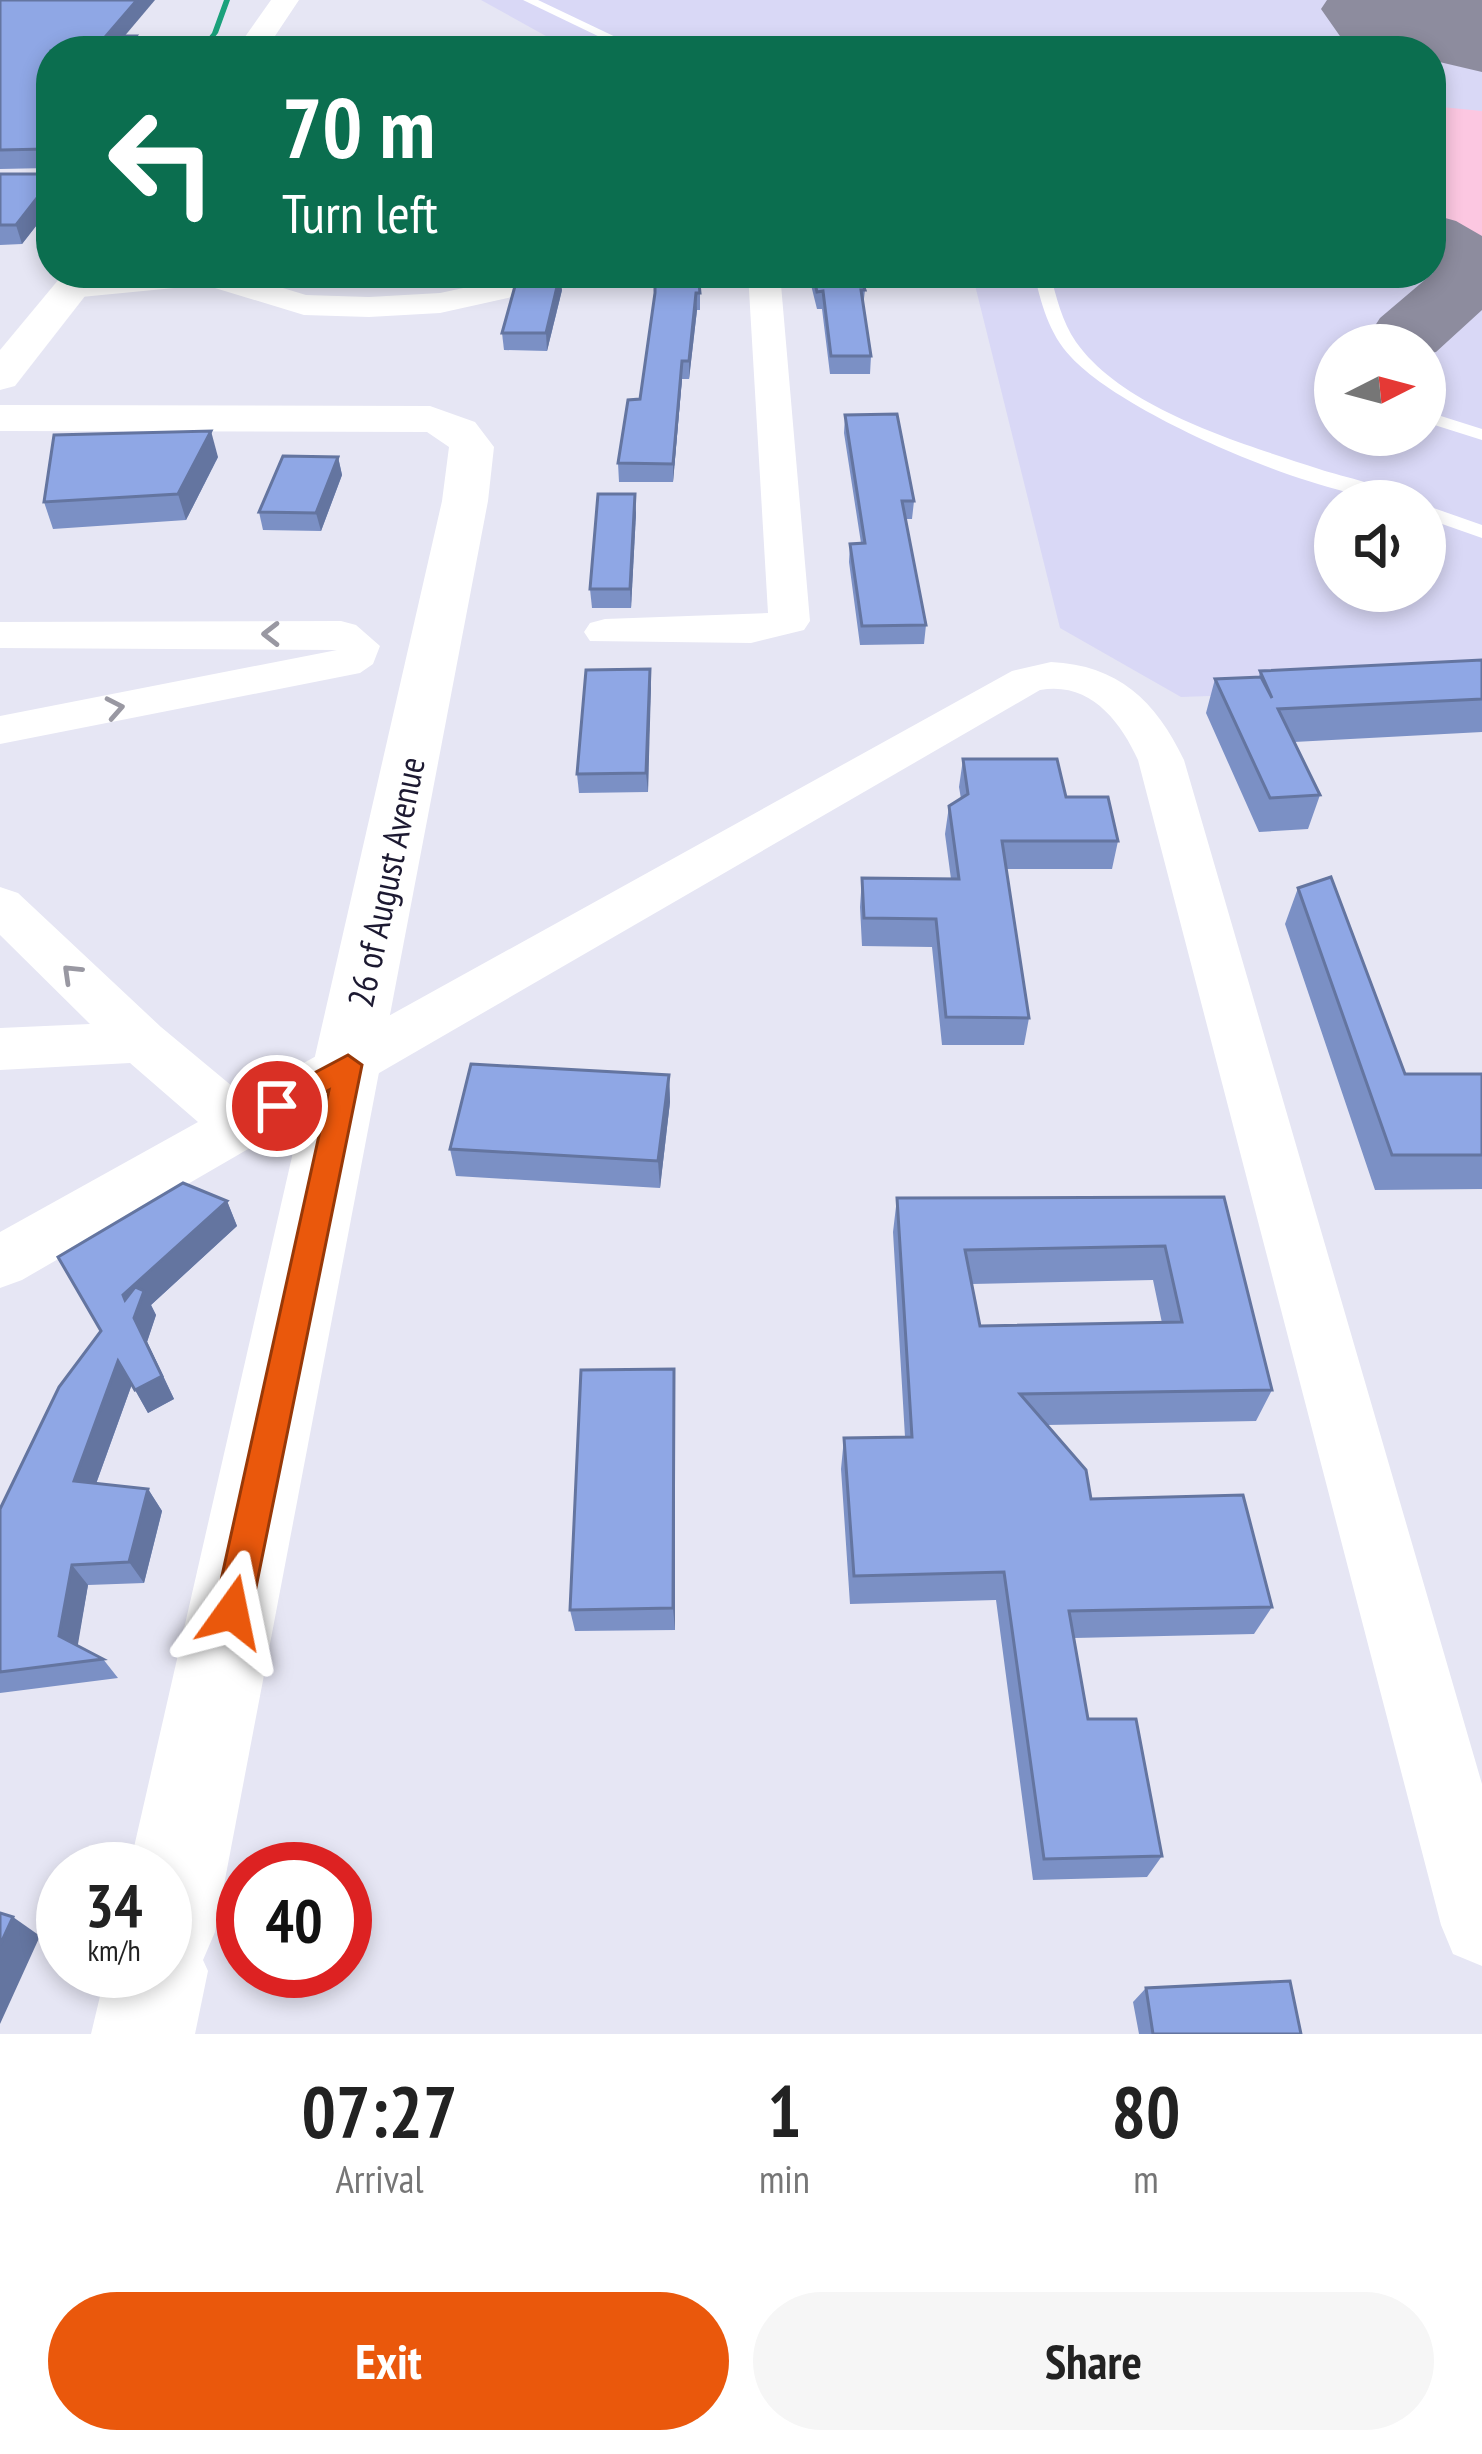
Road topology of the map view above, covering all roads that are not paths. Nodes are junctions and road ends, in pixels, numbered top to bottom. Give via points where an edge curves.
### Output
1 (285, 0) edge
2 (529, 0) edge
3 (260, 36) edge
4 (607, 36) edge
5 (71, 288) edge
6 (249, 288) edge
7 (511, 288) edge
8 (765, 288) edge
9 (1047, 288) edge
10 (0, 377) edge
11 (0, 418) edge
12 (1446, 423) edge
13 (1482, 435) edge
14 (1339, 480) edge
15 (1446, 519) edge
16 (1482, 532) edge
17 (605, 632) dead end
18 (0, 634) edge
19 (0, 730) edge
20 (0, 904) edge
21 (142, 1042) junction
22 (0, 1049) edge
23 (348, 1065) junction
24 (241, 1126) junction
25 (0, 1262) edge
26 (184, 1842) edge
27 (1482, 1925) edge
28 (151, 1998) edge
29 (143, 2034) edge

1 - 3 street
2 - 4 lane
5 - 10 street
6 - 7 street via 304,305 369,307 440,304
8 - 17 street via 789,621 751,630
9 - 14 lane via 1063,334 1118,389 1180,422
11 - 23 street, 26 of August Avenue via 430,419 460,426 470,441 465,501
12 - 13 lane
15 - 16 lane
19 -> 18 street via 345,664 359,646 341,634
21 -> 20 street
21 - 22 street
21 - 24 street
23 - 24 street
23 - 26 street, 26 of August Avenue
23 - 27 street via 1027,680 1045,674 1109,688 1149,729 1161,760
24 - 25 street
28 - 29 street

